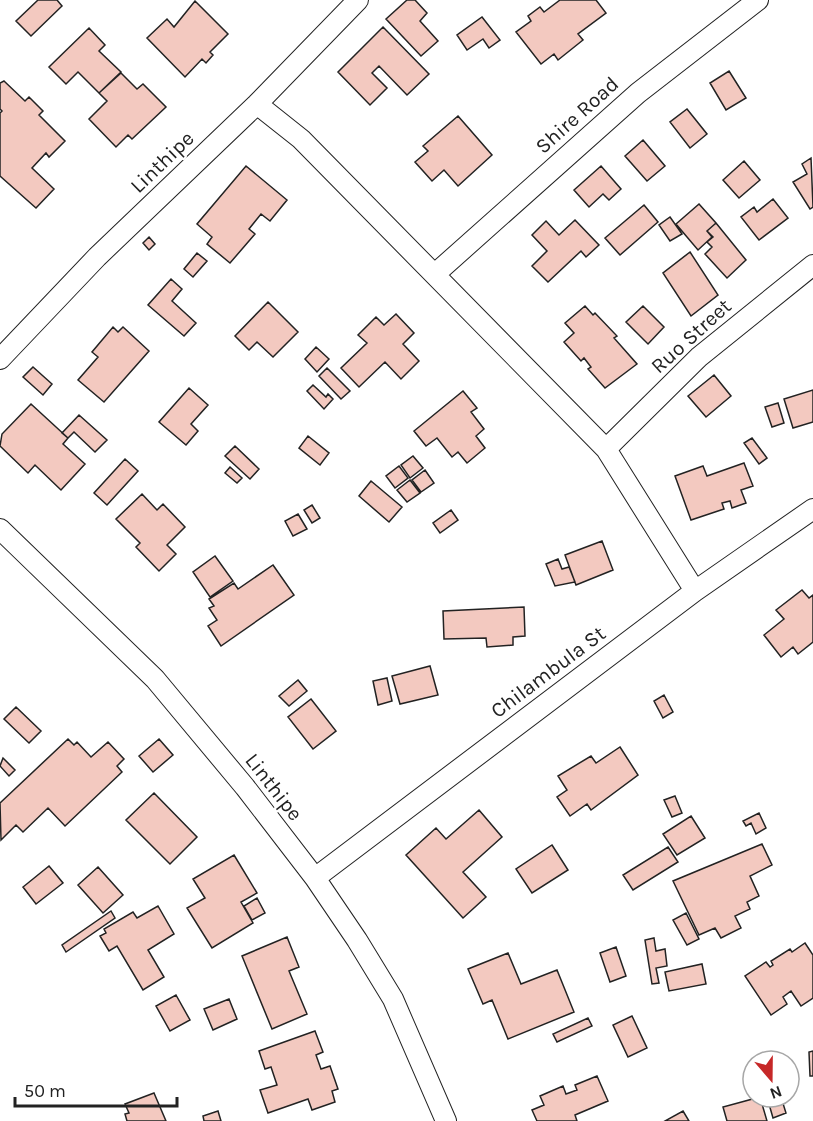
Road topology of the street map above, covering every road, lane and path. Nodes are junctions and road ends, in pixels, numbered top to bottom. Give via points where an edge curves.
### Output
1 (358, 0) edge
2 (758, 0) edge
3 (258, 104) junction
4 (813, 265) edge
5 (435, 274) junction
6 (0, 359) edge
7 (606, 449) junction
8 (813, 509) edge
9 (0, 529) edge
10 (695, 591) junction
11 (315, 878) junction
12 (446, 1121) edge

1 - 3 street, Linthipe
2 - 5 street, Shire Road via 638,93
3 - 5 street via 301,139
3 - 6 street, Linthipe via 97,257
4 - 7 street, Ruo Street via 699,357
5 - 7 street
7 - 10 street
8 - 10 street, Chilambula St
9 - 11 street, Linthipe via 155,680
10 - 11 street, Chilambula St
11 - 12 street, Linthipe via 393,999

